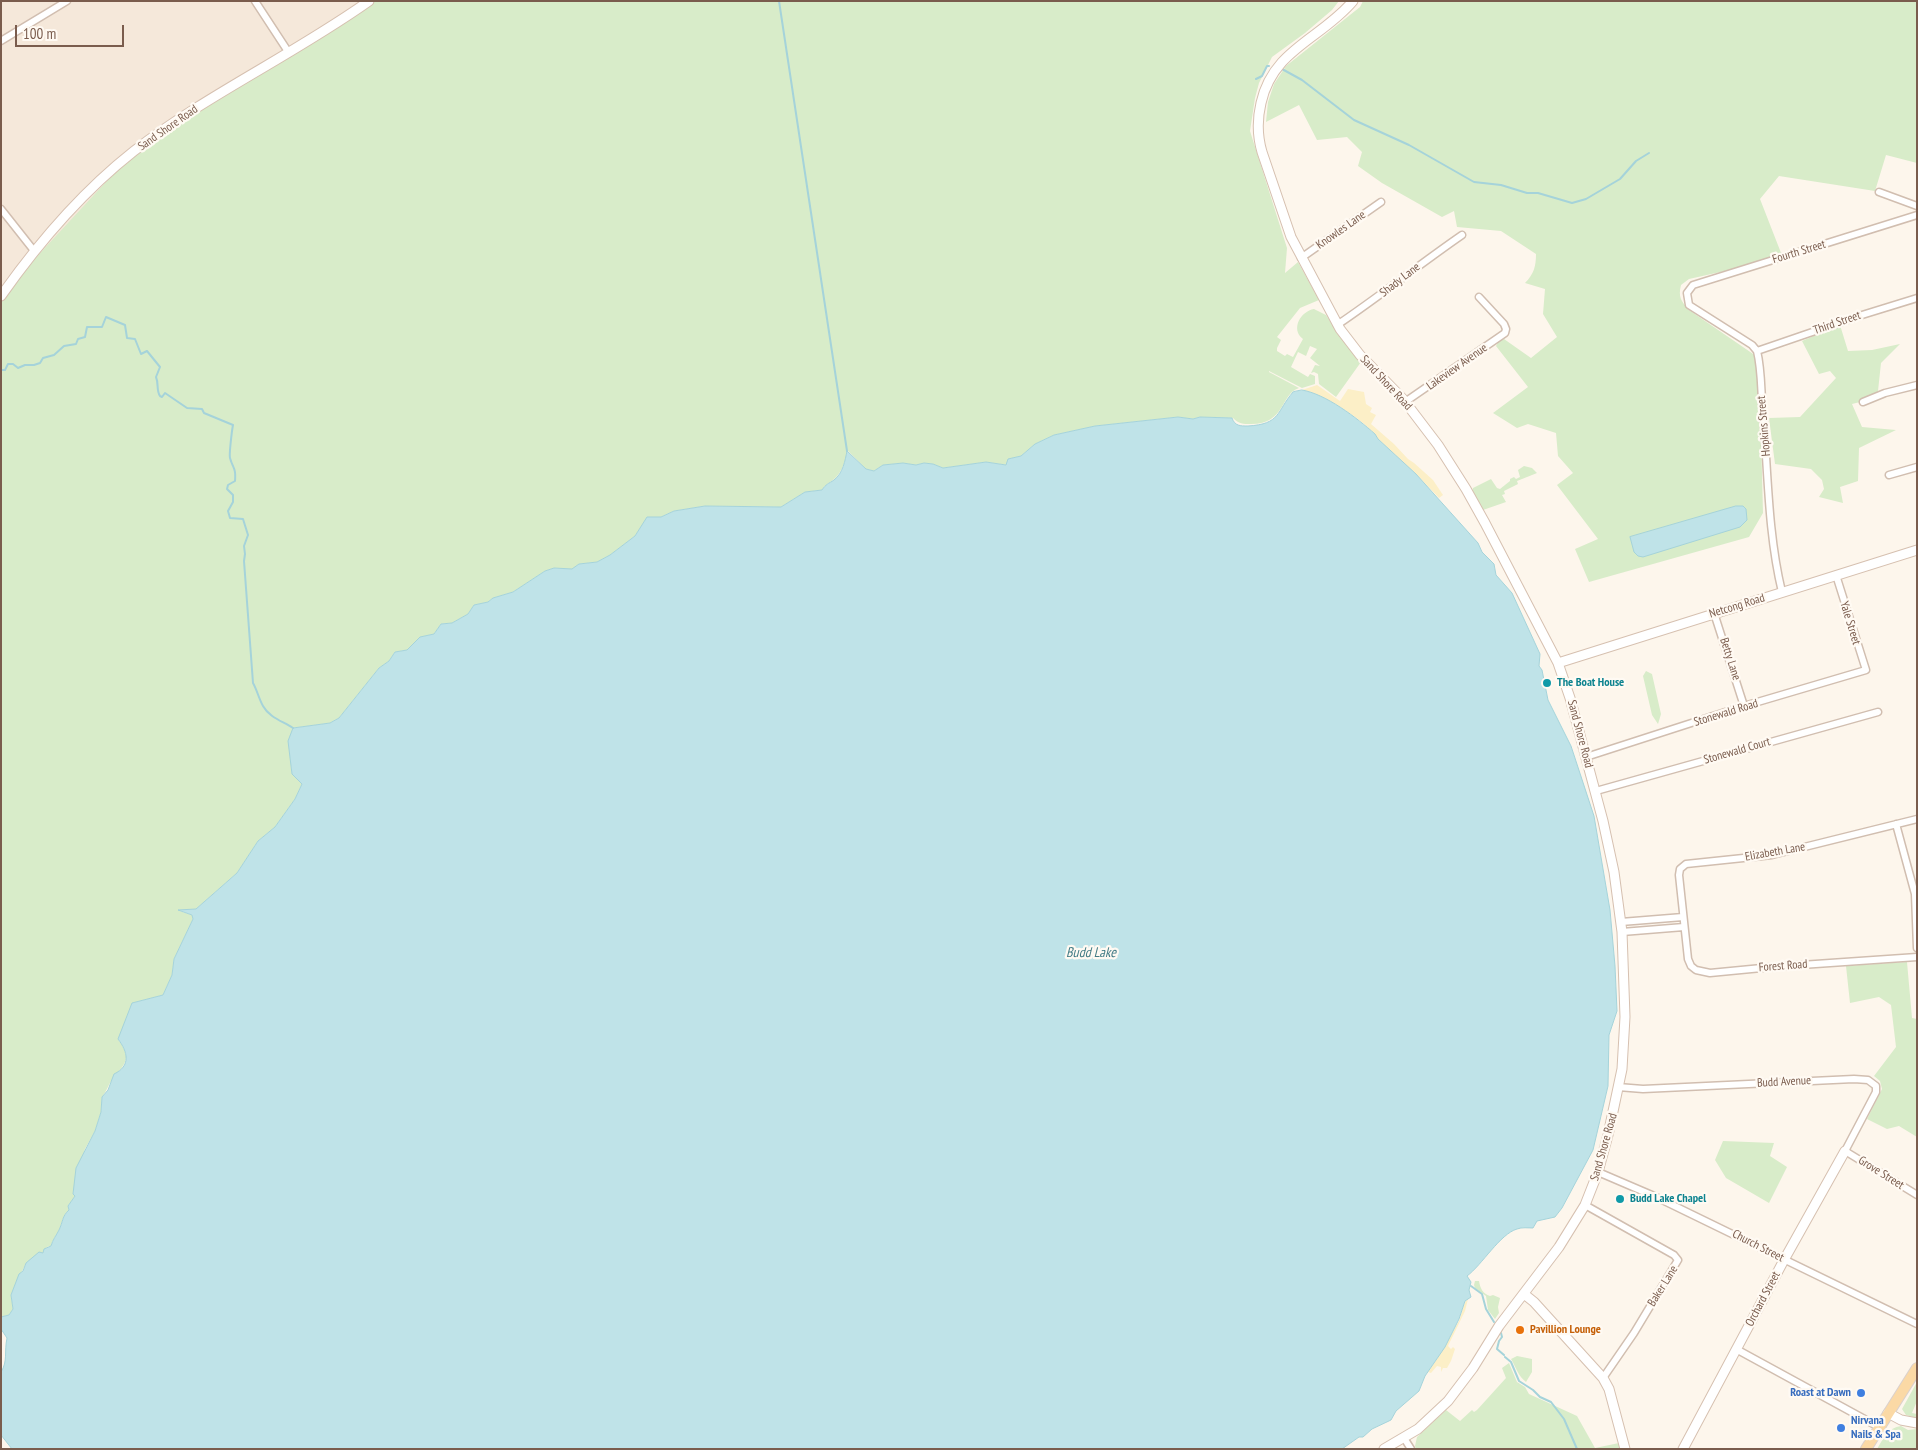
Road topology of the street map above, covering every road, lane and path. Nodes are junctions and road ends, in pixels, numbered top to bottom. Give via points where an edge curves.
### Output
1 (67, 1) edge
2 (255, 1) edge
3 (370, 1) edge
4 (1353, 1) edge
5 (1, 41) edge
6 (289, 54) junction
7 (1879, 192) dead end
8 (1381, 202) dead end
9 (1917, 206) edge
10 (1, 209) edge
11 (1917, 215) edge
12 (1462, 235) dead end
13 (35, 252) junction
14 (1301, 258) junction
15 (2, 293) edge
16 (1479, 297) dead end
17 (1917, 298) edge
18 (1337, 325) junction
19 (1757, 351) junction
20 (1917, 384) edge
21 (1406, 402) junction
22 (1864, 402) dead end
23 (1917, 467) edge
24 (1889, 475) dead end
25 (1917, 550) edge
26 (1836, 575) junction
27 (1782, 592) junction
28 (1714, 613) junction
29 (1558, 663) junction
30 (1866, 670) joint
31 (1744, 706) junction
32 (1878, 712) dead end
33 (1586, 757) junction
34 (1596, 791) junction
35 (1917, 819) edge
36 (1896, 824) junction
37 (1683, 916) junction
38 (1621, 922) junction
39 (1684, 927) junction
40 (1622, 932) junction
41 (1917, 948) edge
42 (1917, 957) edge
43 (1618, 1087) junction
44 (1845, 1151) junction
45 (1598, 1172) junction
46 (1917, 1195) edge
47 (1585, 1205) junction
48 (1784, 1260) junction
49 (1524, 1294) junction
50 (1917, 1324) edge
51 (1736, 1350) junction
52 (1917, 1368) edge
53 (1603, 1378) junction
54 (1888, 1413) junction
55 (1917, 1423) edge
56 (1879, 1427) junction
57 (1404, 1438) junction
58 (1384, 1449) edge
59 (1411, 1449) edge
60 (1625, 1449) edge
61 (1683, 1449) edge
62 (1866, 1449) edge

1 - 5 street
2 - 6 street
3 - 6 street, Sand Shore Road
4 - 14 street, Sand Shore Road via 1334,20 1283,59 1266,87 1258,117 1258,138 1263,157
6 - 13 street, Sand Shore Road via 218,94 134,151 82,197
7 - 9 street
8 - 14 street, Knowles Lane
10 - 13 street
11 - 19 street, Fourth Street via 1693,285 1686,296 1687,302
12 - 18 street, Shady Lane
13 - 15 street, Sand Shore Road
14 - 18 street, Sand Shore Road
16 - 21 street, Lakeview Avenue via 1506,330
17 - 19 street, Third Street
18 - 21 street, Sand Shore Road
19 - 27 street, Hopkins Street via 1771,524
20 - 22 street
21 - 29 street, Sand Shore Road via 1466,489
23 - 24 street
25 - 26 street, Netcong Road
26 - 27 street, Netcong Road
26 - 30 street, Yale Street
27 - 28 street, Netcong Road
28 - 29 street, Netcong Road
28 - 31 street, Betty Lane
29 - 33 street, Sand Shore Road
30 - 31 street, Stonewald Road
31 - 33 street, Stonewald Road
32 - 34 street, Stonewald Court
33 - 34 street, Sand Shore Road
34 - 38 street, Sand Shore Road
35 - 36 street, Elizabeth Lane
36 - 37 street, Elizabeth Lane via 1772,855 1685,865 1679,875
36 - 41 street via 1915,894
37 - 38 street
37 - 39 street, Elizabeth Lane
38 - 40 street, Sand Shore Road
39 - 40 street
39 - 42 street, Forest Road via 1690,964 1705,973
40 - 43 street, Sand Shore Road via 1626,1017
43 - 44 street, Budd Avenue via 1870,1081 1876,1086 1876,1092
43 - 45 street, Sand Shore Road
44 - 46 street, Grove Street
44 - 48 street, Orchard Street
45 - 47 street, Sand Shore Road
45 - 48 street, Church Street
47 - 49 street, Sand Shore Road
47 - 53 street, Baker Lane via 1678,1260
48 - 50 street, Church Street
48 - 51 street, Orchard Street
49 - 53 street
49 - 57 street, Sand Shore Road via 1448,1401 1426,1423
51 - 56 street
51 - 61 street, Orchard Street
52 - 54 main road
53 - 60 street
54 - 55 street
54 - 56 main road
56 - 62 main road
57 - 58 street, Sand Shore Road
57 - 59 street

